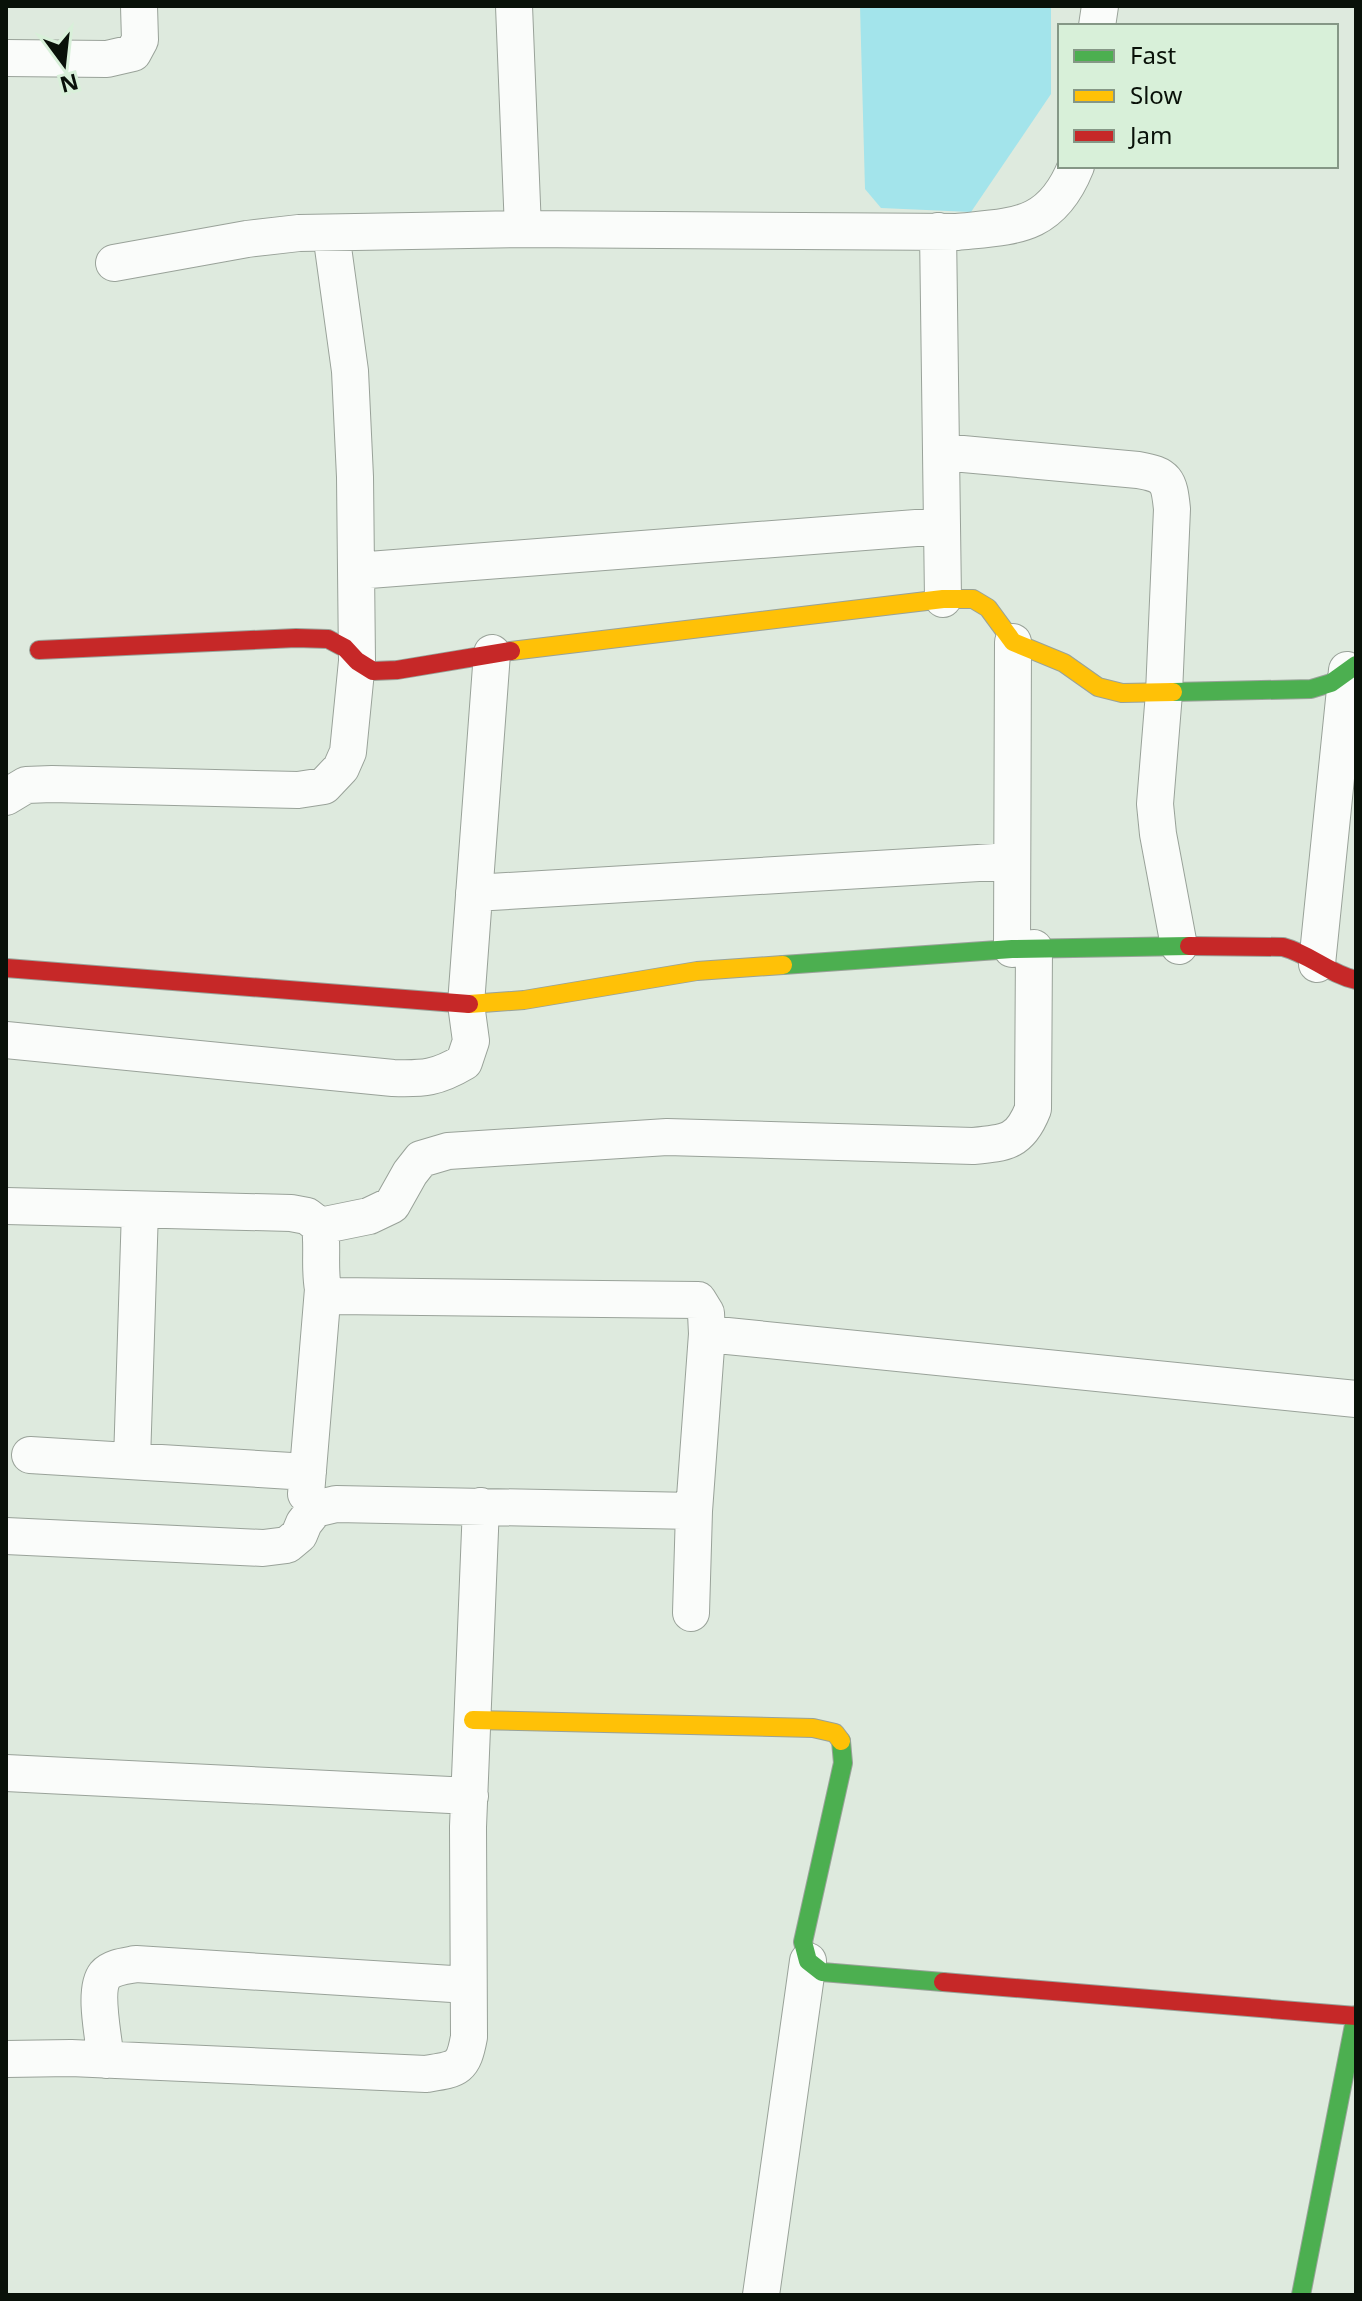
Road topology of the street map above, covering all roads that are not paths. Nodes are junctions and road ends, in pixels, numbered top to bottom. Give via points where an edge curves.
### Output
1 (139, 6) edge
2 (514, 6) edge
3 (6, 58) edge
4 (1075, 168) edge
5 (523, 229) junction
6 (938, 231) junction
7 (331, 233) junction
8 (114, 263) dead end
9 (941, 452) junction
10 (942, 526) junction
11 (356, 571) junction
12 (943, 599) junction
13 (1013, 642) junction
14 (39, 650) dead end
15 (492, 653) junction
16 (357, 661) junction
17 (1352, 668) edge
18 (1164, 693) junction
19 (6, 797) edge
20 (1012, 861) junction
21 (474, 893) junction
22 (1179, 946) junction
23 (1023, 948) junction
24 (1317, 964) junction
25 (6, 968) edge
26 (1356, 980) edge
27 (466, 1004) junction
28 (6, 1040) edge
29 (6, 1206) edge
30 (140, 1210) junction
31 (320, 1226) junction
32 (323, 1289) junction
33 (707, 1334) junction
34 (1356, 1399) edge
35 (30, 1455) dead end
36 (132, 1461) junction
37 (308, 1472) junction
38 (481, 1506) junction
39 (694, 1511) junction
40 (304, 1523) junction
41 (6, 1536) edge
42 (691, 1613) dead end
43 (473, 1720) junction
44 (6, 1773) edge
45 (470, 1796) junction
46 (808, 1961) junction
47 (468, 1985) junction
48 (1356, 2016) edge
49 (6, 2059) edge
50 (106, 2060) junction
51 (761, 2295) edge
52 (1301, 2295) edge

1 - 3 street via 140,40 133,53 107,59
2 - 5 street
4 - 6 street via 1062,196 1037,218 1009,226
5 - 6 street
5 - 7 street
6 - 9 street
7 - 8 street via 247,239
7 - 11 street via 350,371
9 - 10 street
9 - 18 street via 1159,474 1169,485 1172,509
10 - 11 street
10 - 12 street
11 - 16 street
12 - 13 street via 973,599 988,608
12 - 15 street
13 - 18 street via 1064,663 1098,687
13 - 20 street
14 - 16 street via 328,639
15 - 16 street via 385,671 373,671
15 - 21 street
16 - 19 street via 348,752 324,786 298,790 26,785
17 - 18 street via 1311,689
17 - 24 street
18 - 22 street via 1155,804
20 - 21 street
20 - 23 street
21 - 27 street
22 - 23 street
22 - 24 street via 1271,946 1296,951
23 - 27 street via 697,971 533,1001
23 - 31 street via 1033,1109 1025,1130 1004,1143 667,1137 448,1151 421,1159 392,1205 369,1216
24 - 26 street via 1337,977
25 - 27 street
27 - 28 street via 471,1041 464,1062 422,1079
29 - 30 street
30 - 31 street via 291,1213
30 - 36 street
31 - 32 street
32 - 33 street via 335,1296 698,1300 706,1313
32 - 37 street
33 - 34 street
33 - 39 street
35 - 36 street
36 - 37 street
37 - 40 street
38 - 39 street
38 - 40 street via 336,1504 315,1509
38 - 43 street
39 - 42 street
40 - 41 street via 287,1545 263,1548
43 - 45 street
43 - 46 street via 813,1728 835,1733 843,1745 843,1763 803,1942
44 - 45 street
45 - 47 street
46 - 48 street via 822,1972
46 - 51 street
47 - 50 street via 469,2037 465,2058 452,2069 426,2074
47 - 50 street via 119,1967 105,1975 99,1992
48 - 52 street
49 - 50 street

